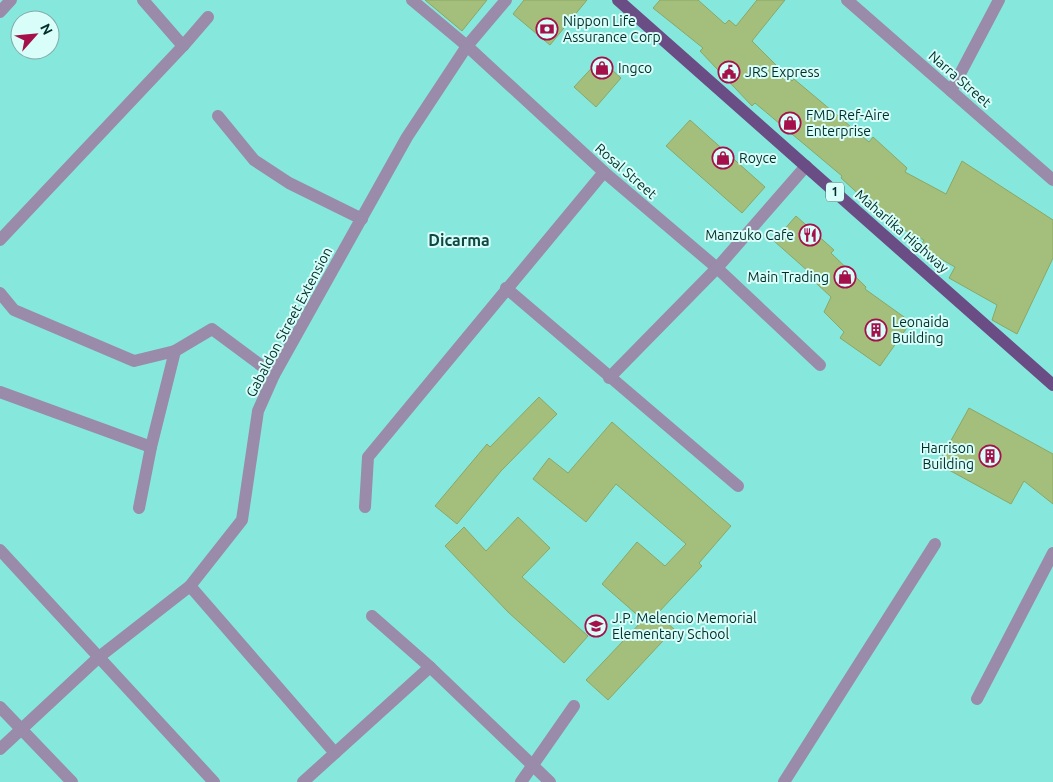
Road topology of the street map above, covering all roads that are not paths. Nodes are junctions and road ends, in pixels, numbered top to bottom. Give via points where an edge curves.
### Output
1 (11, 0) edge
2 (143, 0) edge
3 (412, 0) edge
4 (506, 0) edge
5 (847, 0) edge
6 (999, 0) edge
7 (622, 1) edge
8 (0, 12) edge
9 (208, 17) dead end
10 (183, 46) junction
11 (467, 46) junction
12 (951, 91) junction
13 (218, 116) dead end
14 (806, 166) junction
15 (604, 172) junction
16 (1053, 180) edge
17 (362, 219) junction
18 (0, 240) edge
19 (717, 268) junction
20 (506, 288) junction
21 (0, 293) edge
22 (175, 351) junction
23 (820, 365) dead end
24 (274, 376) junction
25 (609, 378) junction
26 (1052, 383) edge
27 (0, 392) edge
28 (150, 447) junction
29 (738, 486) dead end
30 (365, 507) dead end
31 (139, 508) dead end
32 (935, 544) dead end
33 (0, 550) edge
34 (1053, 553) edge
35 (190, 586) junction
36 (372, 616) dead end
37 (99, 657) junction
38 (430, 667) junction
39 (977, 699) dead end
40 (574, 706) dead end
41 (0, 707) edge
42 (22, 730) junction
43 (0, 749) edge
44 (335, 753) junction
45 (532, 767) junction
46 (72, 782) edge
47 (214, 782) edge
48 (303, 782) edge
49 (521, 782) edge
50 (550, 782) edge
51 (784, 782) edge

1 - 8 street
2 - 10 street
3 - 11 street, Rosal Street
4 - 11 street, Gabaldon Street Extension
5 - 12 street, Narra Street
6 - 12 street
7 - 14 main road, Maharlika Highway / 1
9 - 10 street
10 - 18 street
11 - 15 street, Rosal Street
11 - 17 street, Gabaldon Street Extension via 407,138
12 - 16 street, Narra Street
13 - 17 street via 254,160 289,184
14 - 19 street
14 - 26 main road, Maharlika Highway / 1
15 - 19 street, Rosal Street
15 - 20 street
17 - 24 street, Gabaldon Street Extension
19 - 23 street, Rosal Street
19 - 25 street
20 - 25 street
20 - 30 street via 368,457
21 - 22 street via 14,310 134,361
22 - 24 street via 212,330
22 - 28 street
24 - 35 street, Gabaldon Street Extension via 258,412 242,520
25 - 29 street
27 - 28 street
28 - 31 street
32 - 51 street
33 - 37 street
34 - 39 street
35 - 37 street, Gabaldon Street Extension
35 - 44 street
36 - 38 street
37 - 42 street, Gabaldon Street Extension
37 - 47 street
38 - 44 street
38 - 45 street
40 - 45 street
41 - 42 street
42 - 43 street, Gabaldon Street Extension
42 - 46 street
44 - 48 street
45 - 49 street
45 - 50 street

